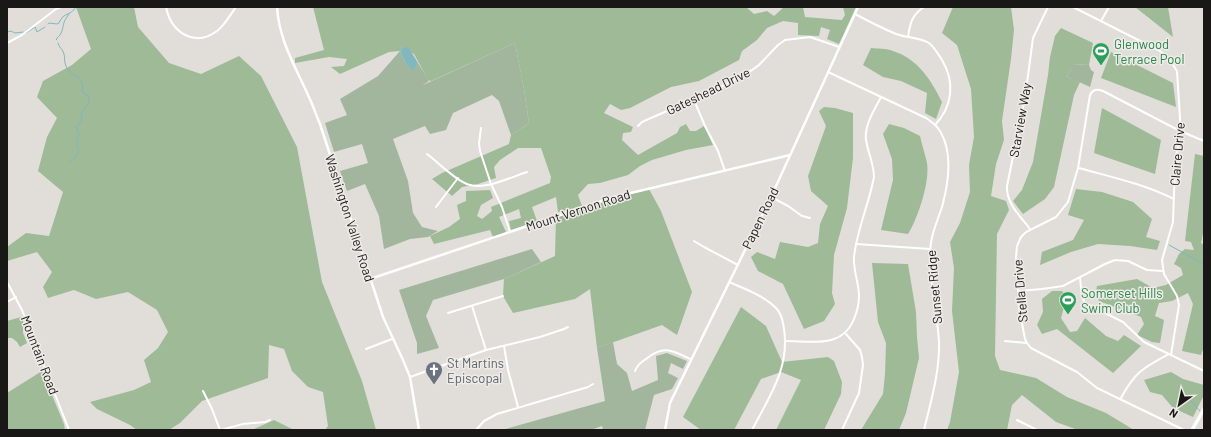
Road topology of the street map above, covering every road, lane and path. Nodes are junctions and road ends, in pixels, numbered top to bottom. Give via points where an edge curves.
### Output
1 (61, 7) edge
2 (166, 7) edge
3 (236, 7) edge
4 (277, 7) edge
5 (858, 7) edge
6 (924, 7) edge
7 (1048, 7) edge
8 (1073, 7) edge
9 (1109, 7) edge
10 (855, 14) junction
11 (1101, 21) junction
12 (908, 37) junction
13 (7, 43) edge
14 (839, 48) junction
15 (827, 72) junction
16 (882, 96) junction
17 (694, 100) junction
18 (935, 125) junction
19 (638, 126) dead end
20 (481, 128) dead end
21 (1180, 131) junction
22 (1204, 141) edge
23 (427, 154) dead end
24 (790, 155) junction
25 (780, 158) junction
26 (786, 165) junction
27 (1078, 168) junction
28 (724, 171) junction
29 (527, 172) dead end
30 (458, 178) junction
31 (491, 184) junction
32 (771, 197) junction
33 (1174, 199) junction
34 (436, 207) dead end
35 (810, 218) dead end
36 (1030, 229) junction
37 (510, 232) junction
38 (694, 240) dead end
39 (856, 244) junction
40 (930, 250) junction
41 (738, 265) junction
42 (1163, 271) junction
43 (1080, 278) junction
44 (370, 280) junction
45 (7, 282) edge
46 (729, 282) junction
47 (1018, 291) junction
48 (503, 296) dead end
49 (16, 297) junction
50 (7, 302) edge
51 (472, 306) junction
52 (448, 313) dead end
53 (568, 327) dead end
54 (846, 334) junction
55 (392, 340) junction
56 (785, 341) junction
57 (1005, 341) dead end
58 (1027, 344) junction
59 (504, 346) junction
60 (366, 349) dead end
61 (486, 350) junction
62 (1170, 354) junction
63 (690, 359) junction
64 (1204, 370) edge
65 (635, 371) dead end
66 (410, 376) junction
67 (593, 384) dead end
68 (203, 391) dead end
69 (1121, 398) junction
70 (518, 407) junction
71 (1204, 409) edge
72 (270, 420) dead end
73 (1017, 420) dead end
74 (69, 430) edge
75 (221, 430) edge
76 (419, 430) edge
77 (476, 430) edge
78 (665, 430) edge
79 (752, 430) edge
80 (842, 430) edge
81 (924, 430) edge
82 (1037, 430) edge
83 (1184, 430) edge
84 (1192, 430) edge

1 - 13 street
2 - 3 street via 176,29 198,38 217,31
4 - 44 street, Washington Valley Road via 278,22 285,46 320,124
5 - 10 street, Papen Road
6 - 12 street via 911,19
7 - 36 street, Starview Way via 1033,38 1025,98 1008,186 1012,206
8 - 11 street, Claire Drive
9 - 11 street
10 - 12 street
10 - 14 street, Papen Road
11 - 21 street, Claire Drive via 1160,51 1173,63 1178,74
12 - 18 street via 922,40 934,48 950,78 949,103
14 - 15 street, Papen Road
14 - 17 street, Gateshead Drive via 810,37 785,40 752,70
15 - 16 street, Sunset Ridge
15 - 24 street, Papen Road
16 - 18 street, Sunset Ridge
16 - 39 street via 866,131 874,177
17 - 19 street, Gateshead Drive via 650,118
17 - 28 street
18 - 40 street, Sunset Ridge via 945,141 948,172
20 - 31 street via 479,146
21 - 22 street
21 - 27 street, Stella Drive via 1095,89 1090,95
21 - 33 street, Claire Drive
23 - 30 street
24 - 25 street, Mount Vernon Road
24 - 26 street, Papen Road
25 - 26 street
25 - 28 street, Mount Vernon Road
26 - 32 street, Papen Road
27 - 33 street via 1134,183
27 - 36 street, Stella Drive via 1070,198 1061,212 1050,221
28 - 37 street, Mount Vernon Road via 614,197
29 - 31 street
30 - 31 street via 470,186 481,187
30 - 34 street
31 - 37 street
32 - 35 street via 802,216
32 - 41 street, Papen Road
33 - 42 street, Claire Drive via 1173,222 1162,260
36 - 47 street, Stella Drive via 1021,237 1017,246
37 - 44 street, Mount Vernon Road
38 - 41 street
39 - 40 street
39 - 54 street via 854,263 859,297 855,317
40 - 81 street, Sunset Ridge via 938,357 936,381
41 - 46 street, Papen Road
42 - 43 street via 1147,270 1120,260 1108,262
42 - 62 street via 1177,296 1179,305
43 - 47 street via 1057,288
43 - 62 street via 1085,303 1123,322 1144,342
44 - 55 street, Washington Valley Road
45 - 49 street, Mountain Road
46 - 56 street via 758,295 778,310 783,322
46 - 63 street, Papen Road
47 - 58 street, Stella Drive via 1020,317
48 - 51 street
49 - 50 street
49 - 74 street, Mountain Road
51 - 52 street
51 - 61 street
53 - 59 street
54 - 56 street via 831,341
54 - 80 street via 860,350 863,365 859,393
55 - 60 street
55 - 66 street, Washington Valley Road
56 - 79 street via 781,372
57 - 58 street
58 - 69 street via 1037,352 1077,372 1097,388
59 - 61 street
59 - 70 street
61 - 66 street
62 - 64 street
62 - 69 street via 1142,369
63 - 65 street via 672,351 662,350 652,354 638,365
63 - 78 street, Papen Road via 668,406
66 - 76 street, Washington Valley Road
67 - 70 street
68 - 75 street
69 - 83 street
70 - 77 street via 490,417
71 - 84 highway
72 - 75 street
73 - 82 street

